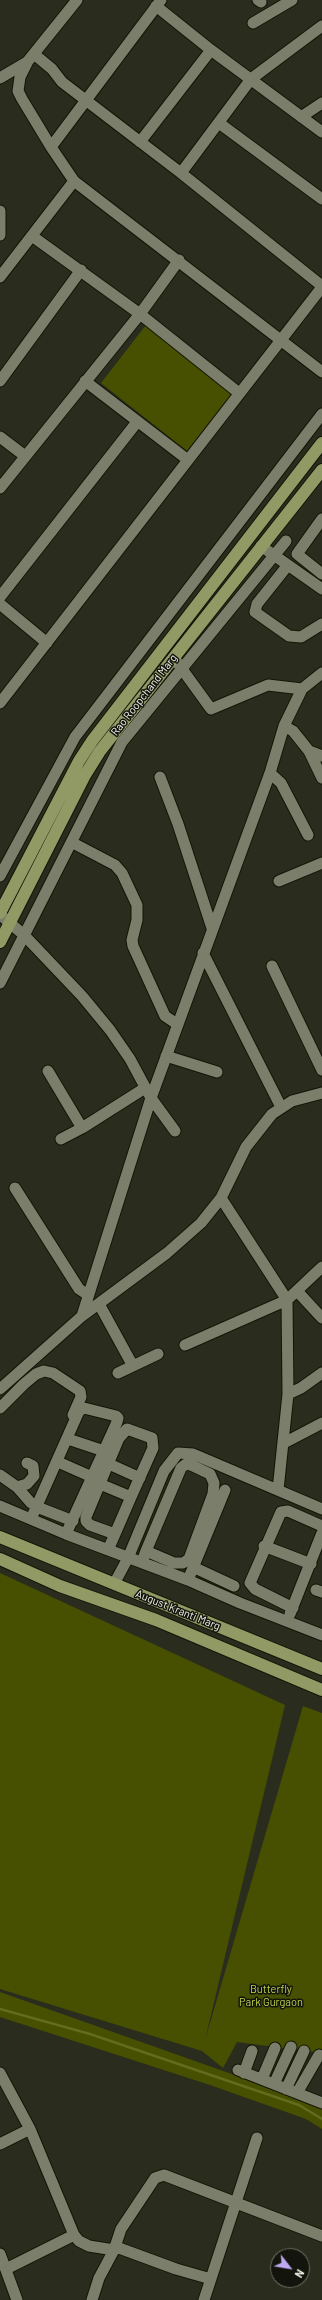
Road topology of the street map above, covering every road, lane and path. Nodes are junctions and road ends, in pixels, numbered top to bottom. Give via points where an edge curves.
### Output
1 (76, 0) edge
2 (292, 0) edge
3 (159, 3) edge
4 (253, 23) dead end
5 (322, 26) edge
6 (211, 50) junction
7 (31, 58) junction
8 (0, 78) edge
9 (251, 79) junction
10 (85, 99) junction
11 (322, 103) edge
12 (301, 117) junction
13 (219, 123) junction
14 (322, 132) edge
15 (140, 142) junction
16 (51, 147) junction
17 (181, 173) junction
18 (74, 181) junction
19 (322, 199) edge
20 (0, 211) edge
21 (0, 236) edge
22 (32, 236) junction
23 (180, 260) junction
24 (81, 270) junction
25 (1, 275) edge
26 (322, 287) edge
27 (140, 314) junction
28 (280, 341) junction
29 (322, 372) edge
30 (0, 381) edge
31 (85, 381) junction
32 (239, 393) junction
33 (322, 414) edge
34 (138, 422) junction
35 (0, 437) edge
36 (322, 443) edge
37 (25, 456) junction
38 (188, 460) junction
39 (322, 470) edge
40 (0, 488) edge
41 (322, 519) edge
42 (273, 531) junction
43 (286, 541) junction
44 (261, 546) junction
45 (299, 548) junction
46 (275, 556) junction
47 (288, 565) junction
48 (322, 574) edge
49 (322, 589) edge
50 (0, 597) edge
51 (0, 604) edge
52 (322, 624) edge
53 (47, 643) junction
54 (174, 658) junction
55 (182, 670) junction
56 (322, 673) edge
57 (302, 689) junction
58 (1, 698) edge
59 (284, 726) junction
60 (309, 751) junction
61 (322, 756) edge
62 (270, 773) junction
63 (160, 777) dead end
64 (322, 778) edge
65 (308, 834) dead end
66 (73, 843) junction
67 (322, 863) edge
68 (0, 876) edge
69 (279, 881) dead end
70 (0, 913) edge
71 (10, 922) junction
72 (212, 928) junction
73 (24, 935) junction
74 (0, 942) edge
75 (203, 953) junction
76 (272, 966) dead end
77 (0, 983) edge
78 (177, 1024) junction
79 (166, 1056) junction
80 (322, 1070) edge
81 (48, 1071) dead end
82 (216, 1072) dead end
83 (148, 1093) junction
84 (322, 1093) edge
85 (281, 1107) junction
86 (82, 1128) junction
87 (175, 1132) dead end
88 (61, 1139) dead end
89 (15, 1188) dead end
90 (221, 1198) junction
91 (322, 1267) edge
92 (298, 1292) junction
93 (88, 1296) junction
94 (287, 1300) junction
95 (99, 1304) junction
96 (82, 1316) junction
97 (322, 1318) edge
98 (185, 1345) dead end
99 (158, 1354) dead end
100 (133, 1366) junction
101 (118, 1373) dead end
102 (322, 1373) edge
103 (0, 1389) edge
104 (288, 1394) junction
105 (0, 1408) edge
106 (322, 1423) edge
107 (68, 1439) junction
108 (284, 1443) junction
109 (104, 1452) junction
110 (58, 1462) junction
111 (27, 1463) dead end
112 (108, 1464) junction
113 (0, 1474) edge
114 (140, 1478) junction
115 (96, 1481) junction
116 (17, 1487) junction
117 (225, 1490) dead end
118 (278, 1490) junction
119 (131, 1497) junction
120 (34, 1505) junction
121 (0, 1506) edge
122 (322, 1509) edge
123 (28, 1517) junction
124 (72, 1521) junction
125 (322, 1526) edge
126 (322, 1533) edge
127 (66, 1534) junction
128 (115, 1534) junction
129 (0, 1537) edge
130 (264, 1546) junction
131 (108, 1550) junction
132 (33, 1551) junction
133 (146, 1551) junction
134 (128, 1558) junction
135 (0, 1559) edge
136 (142, 1562) junction
137 (311, 1564) junction
138 (70, 1565) junction
139 (193, 1567) junction
140 (24, 1570) junction
141 (188, 1580) junction
142 (114, 1584) junction
143 (60, 1586) junction
144 (234, 1586) dead end
145 (293, 1608) junction
146 (287, 1620) junction
147 (322, 1635) edge
148 (299, 1660) junction
149 (322, 1669) edge
150 (291, 1677) junction
151 (322, 1690) edge
152 (275, 2048) dead end
153 (291, 2048) dead end
154 (252, 2051) dead end
155 (304, 2051) dead end
156 (319, 2055) dead end
157 (0, 2073) edge
158 (262, 2080) junction
159 (274, 2084) junction
160 (286, 2089) junction
161 (297, 2094) junction
162 (321, 2100) edge
163 (30, 2129) junction
164 (257, 2138) dead end
165 (0, 2144) edge
166 (234, 2203) junction
167 (74, 2235) junction
168 (322, 2236) edge
169 (114, 2250) junction
170 (0, 2254) edge
171 (6, 2269) junction
172 (211, 2279) junction
173 (17, 2300) edge
174 (92, 2300) edge
175 (204, 2300) edge

1 - 7 street
2 - 4 street
3 - 6 street
3 - 10 street
5 - 9 street
6 - 9 street
6 - 15 street
7 - 8 street
7 - 10 street via 52,69 62,82
7 - 16 street via 20,77 18,91
9 - 12 street
9 - 13 street
10 - 15 street
10 - 16 street
11 - 12 street
12 - 14 street
13 - 17 street
13 - 19 street
15 - 17 street
16 - 18 street
17 - 26 street
18 - 22 street
18 - 23 street
20 - 21 street
22 - 24 street
22 - 25 street
23 - 27 street
23 - 28 street
24 - 27 street
24 - 30 street
26 - 28 street
27 - 31 street
27 - 32 street
28 - 29 street
28 - 32 street
31 - 34 street
31 - 37 street
32 - 38 street
33 - 68 street via 75,737
34 - 38 street
34 - 50 street
35 - 37 street
36 - 70 main road, Rao Roopchand Marg via 92,741 79,760
37 - 40 street
38 - 53 street
39 - 42 main road, Rao Roopchand Marg
41 - 45 street
42 - 43 street
42 - 44 main road, Rao Roopchand Marg
43 - 45 street
43 - 46 street
44 - 46 street
44 - 54 main road, Rao Roopchand Marg
45 - 48 street via 297,554
46 - 47 street
46 - 55 street
47 - 49 street
47 - 52 street via 257,604 254,612 289,636 301,637
51 - 53 street
53 - 58 street
54 - 55 street
54 - 71 main road, Rao Roopchand Marg via 85,775
55 - 57 street via 211,709 263,686
55 - 66 street via 122,742
56 - 57 street
57 - 59 street
59 - 60 street via 293,731
59 - 62 street
60 - 61 street
60 - 64 street
62 - 65 street via 281,783
62 - 72 street
63 - 72 street
66 - 73 street
66 - 78 street via 115,865 122,873 137,905 133,946 165,1016
67 - 69 street
70 - 71 street
71 - 73 street
71 - 74 main road, Rao Roopchand Marg
72 - 75 street
73 - 77 street
73 - 83 street via 110,1030 130,1059
75 - 78 street
75 - 85 street
76 - 80 street
78 - 79 street
79 - 82 street
79 - 83 street
81 - 86 street
83 - 86 street
83 - 87 street
83 - 93 street
84 - 85 street via 292,1101
85 - 90 street via 272,1114 246,1147
86 - 88 street
89 - 93 street via 79,1289
90 - 94 street
90 - 95 street via 201,1224
91 - 92 street
92 - 94 street
92 - 97 street
93 - 96 street
94 - 98 street
94 - 104 street
95 - 96 street
95 - 100 street
96 - 103 street
99 - 100 street
100 - 101 street
102 - 104 street via 302,1388
104 - 108 street
105 - 120 street via 24,1384 44,1371 53,1373 81,1393
106 - 108 street
107 - 109 street
107 - 109 street via 79,1411 84,1408 116,1416 117,1422
107 - 110 street
108 - 118 street
109 - 115 street
110 - 115 street
110 - 120 street
111 - 116 street via 33,1466 34,1476 27,1484
112 - 114 street
112 - 114 street via 123,1431 127,1429 152,1438 153,1448
112 - 115 street
113 - 116 street
114 - 119 street
115 - 119 street
115 - 124 street
115 - 128 street via 86,1521 90,1525
116 - 120 street
117 - 139 street
118 - 122 street
118 - 134 street via 192,1454 178,1453 164,1471
119 - 128 street
120 - 123 street
120 - 124 street
121 - 123 street
123 - 127 street
124 - 127 street
125 - 130 street via 284,1510 277,1517
126 - 137 street
127 - 131 street
128 - 131 street
129 - 132 main road, August Kranti Marg
130 - 137 street
130 - 145 street via 251,1586
131 - 134 street
132 - 138 main road, August Kranti Marg
132 - 140 main road
133 - 133 street via 174,1563 183,1563 188,1559 213,1494 214,1483 210,1474 191,1464 181,1468
133 - 136 street
134 - 136 street
134 - 142 street
135 - 140 main road, August Kranti Marg
136 - 141 street
137 - 145 street
138 - 142 main road, August Kranti Marg
138 - 143 main road
139 - 141 street
139 - 144 street
140 - 143 main road, August Kranti Marg
141 - 146 street
142 - 148 main road, August Kranti Marg
143 - 150 main road, August Kranti Marg via 156,1620
145 - 146 street
146 - 147 street
148 - 149 main road, August Kranti Marg
148 - 150 main road
150 - 151 main road, August Kranti Marg
152 - 158 street
153 - 159 street
154 - 158 street via 241,2071
155 - 160 street
156 - 161 street
157 - 163 street
158 - 159 street
159 - 160 street
160 - 161 street
161 - 162 street
163 - 165 street
163 - 167 street
164 - 166 street
166 - 168 street
166 - 169 street via 164,2175 155,2178 121,2229
166 - 172 street
167 - 169 street via 89,2246
167 - 171 street
169 - 172 street via 119,2248
169 - 174 street via 99,2278
170 - 171 street
171 - 173 street
172 - 175 street

